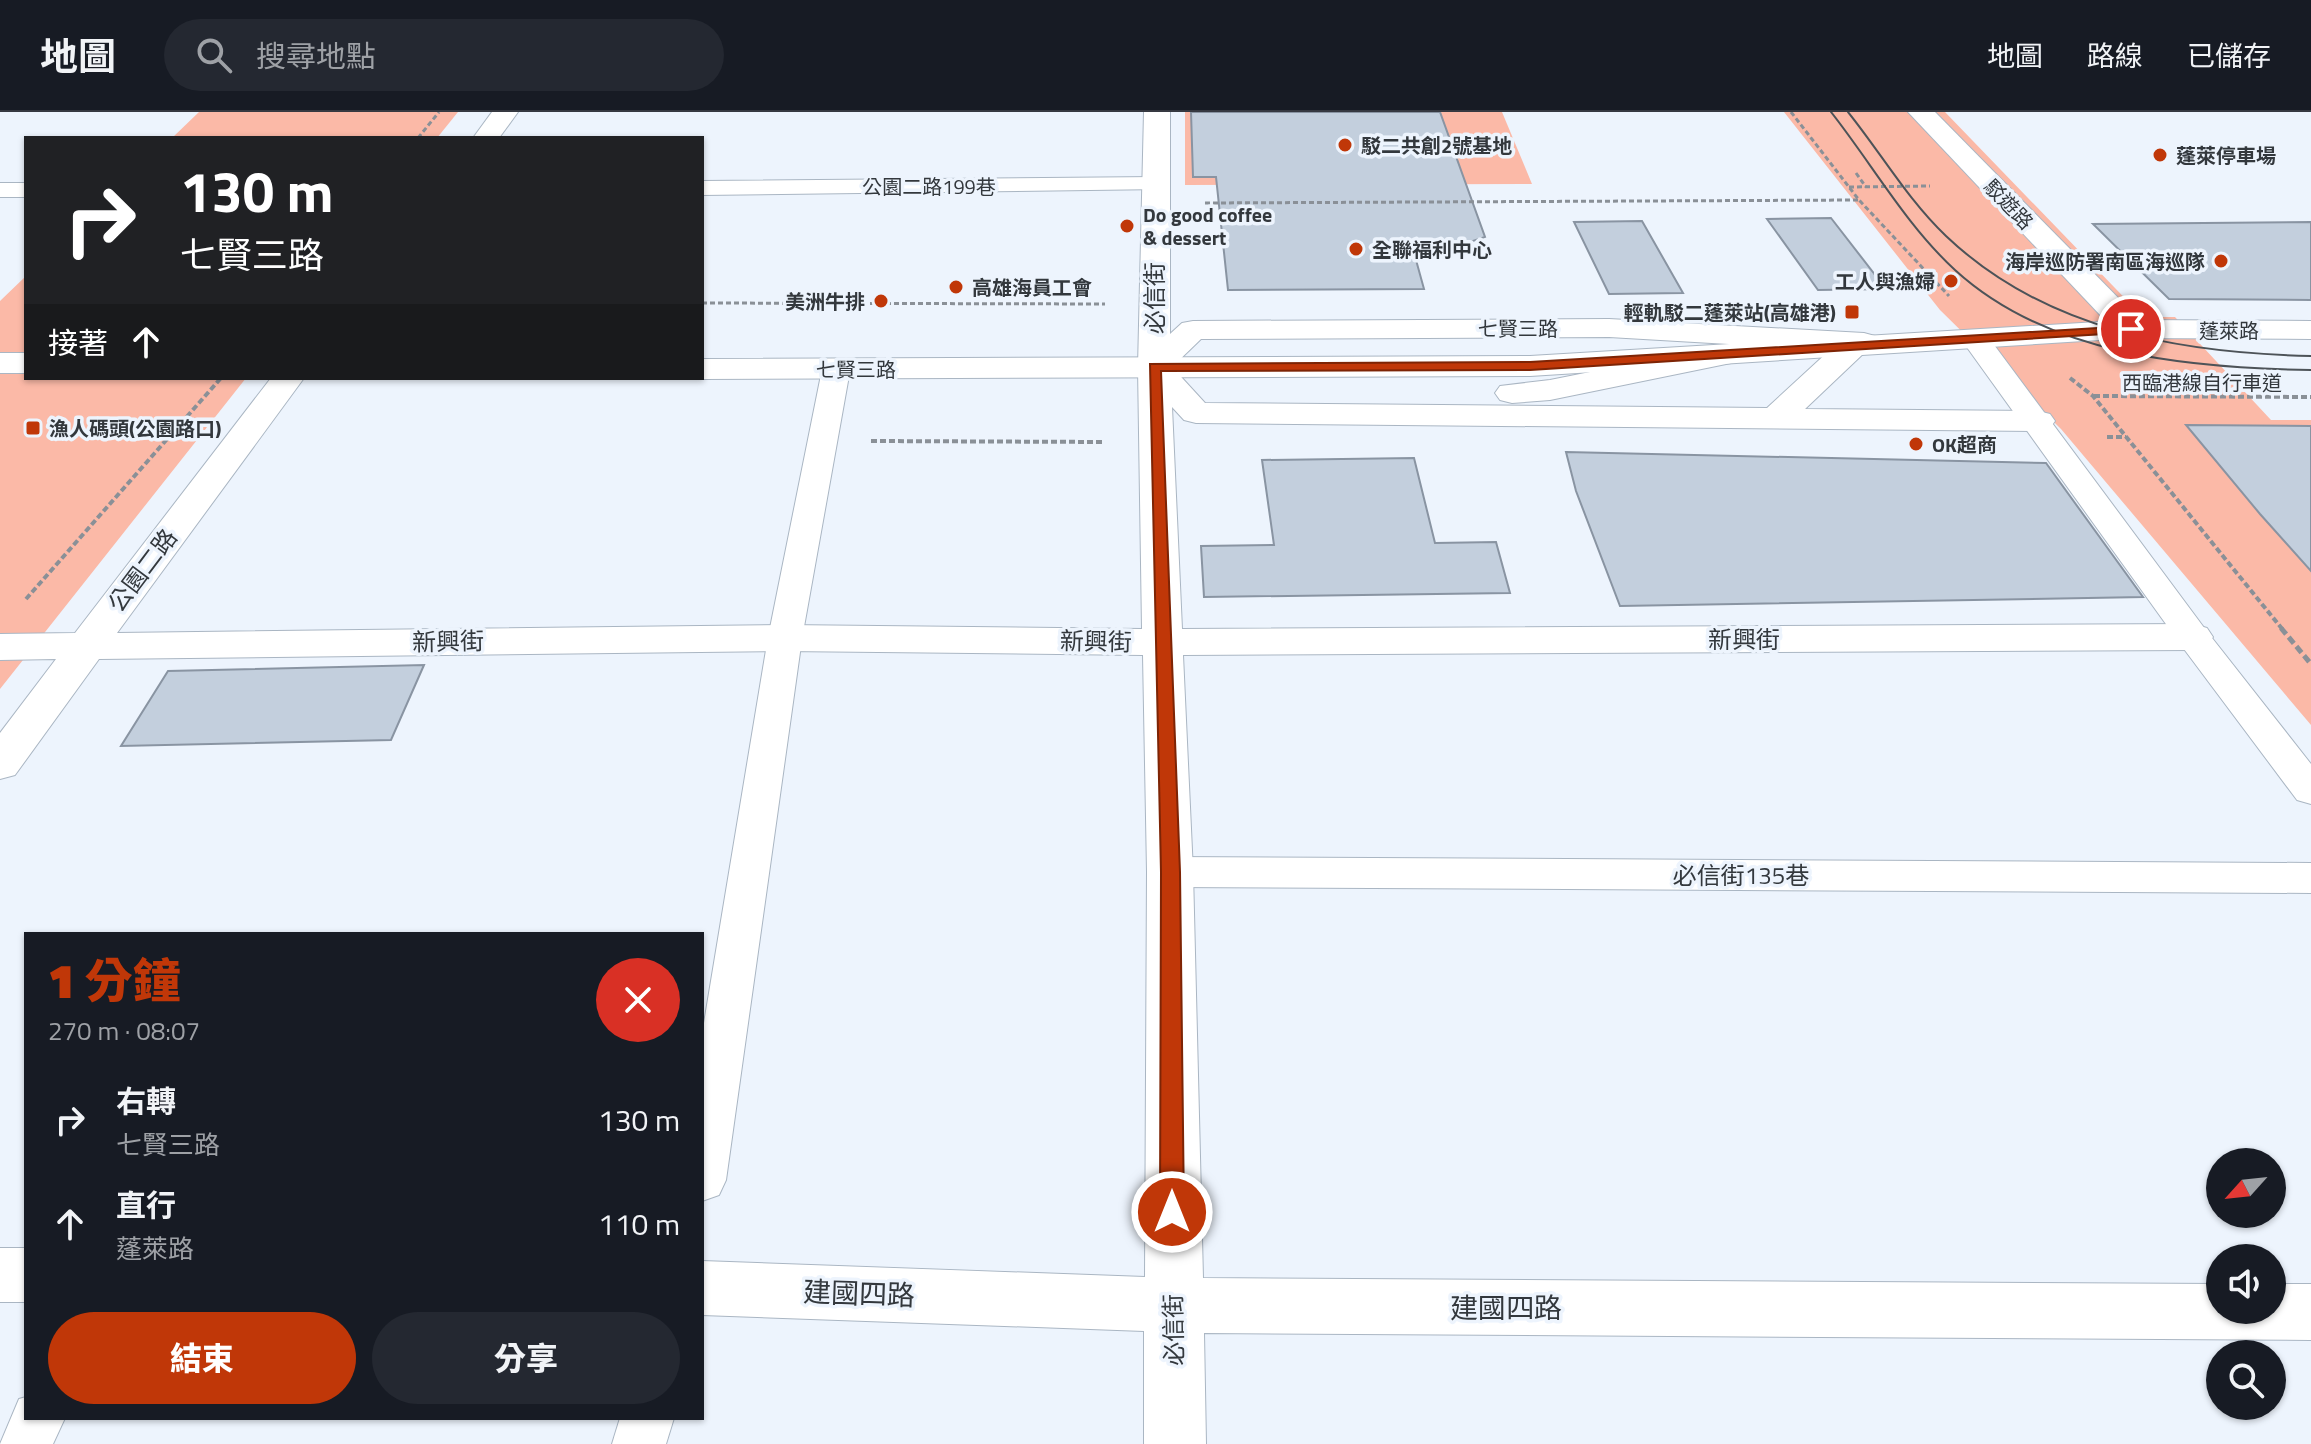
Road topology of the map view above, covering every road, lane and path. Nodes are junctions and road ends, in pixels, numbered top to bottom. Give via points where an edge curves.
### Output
1 (439, 112) edge
2 (505, 112) edge
3 (1157, 112) edge
4 (1791, 112) edge
5 (1921, 112) edge
6 (420, 136) edge
7 (487, 136) edge
8 (1856, 173) dead end
9 (1991, 185) junction
10 (1849, 187) junction
11 (1866, 187) junction
12 (704, 188) edge
13 (0, 190) edge
14 (24, 190) edge
15 (1156, 194) junction
16 (1859, 200) junction
17 (1955, 303) dead end
18 (2131, 329) junction
19 (2311, 330) edge
20 (1966, 341) junction
21 (1897, 345) junction
22 (1851, 348) junction
23 (1720, 356) junction
24 (0, 363) edge
25 (24, 363) edge
26 (1154, 367) junction
27 (704, 369) edge
28 (836, 370) junction
29 (2061, 372) dead end
30 (219, 380) edge
31 (286, 380) edge
32 (2093, 396) junction
33 (2311, 397) edge
34 (1258, 413) junction
35 (1776, 418) junction
36 (2038, 421) junction
37 (16, 610) dead end
38 (2193, 637) junction
39 (785, 638) junction
40 (1164, 642) junction
41 (0, 647) edge
42 (84, 647) junction
43 (2311, 664) edge
44 (0, 764) edge
45 (2311, 791) edge
46 (1170, 872) junction
47 (2311, 878) edge
48 (704, 1167) edge
49 (0, 1275) edge
50 (24, 1275) edge
51 (704, 1288) edge
52 (1172, 1305) junction
53 (2311, 1312) edge
54 (37, 1420) edge
55 (646, 1420) edge
56 (25, 1444) edge
57 (639, 1444) edge
58 (1175, 1444) edge

1 - 6 path
2 - 7 street
3 - 15 street, 必信街
4 - 10 path
5 - 9 street, 駁遊路
8 - 11 path
9 - 11 path
9 - 18 street, 駁遊路
10 - 11 path
10 - 16 path
12 - 15 lane, 公園二路199巷
13 - 14 lane
15 - 16 path
15 - 26 street, 必信街
16 - 17 path
18 - 19 street, 蓬萊路
18 - 20 street, 蓬萊路
20 - 21 street, 七賢三路
20 - 36 lane
21 - 22 street, 七賢三路
21 - 26 street, 七賢三路 via 1609,328 1193,330
22 - 23 street, 七賢三路
22 - 35 street
23 - 26 street, 七賢三路 via 1530,366
23 - 34 street, 七賢三路 via 1550,390
24 - 25 street
26 - 28 street, 七賢三路
26 - 34 street, 七賢三路 via 1196,413
26 - 40 street, 必信街
27 - 28 street, 七賢三路
28 - 39 lane
29 - 32 path
30 - 37 path
31 - 42 street, 公園二路
32 - 33 path, 西臨港線自行車道
32 - 43 path
34 - 35 street, 七賢三路
35 - 36 street, 七賢三路
36 - 38 lane
38 - 40 street, 新興街
38 - 45 lane
39 - 40 street, 新興街
39 - 42 street, 新興街
39 - 48 lane
40 - 46 street, 必信街
41 - 42 street, 新興街
42 - 44 street, 公園二路
46 - 47 lane, 必信街135巷
46 - 52 street, 必信街
49 - 50 street
51 - 52 street, 建國四路
52 - 53 street, 建國四路
52 - 58 street, 必信街
54 - 56 lane
55 - 57 lane

